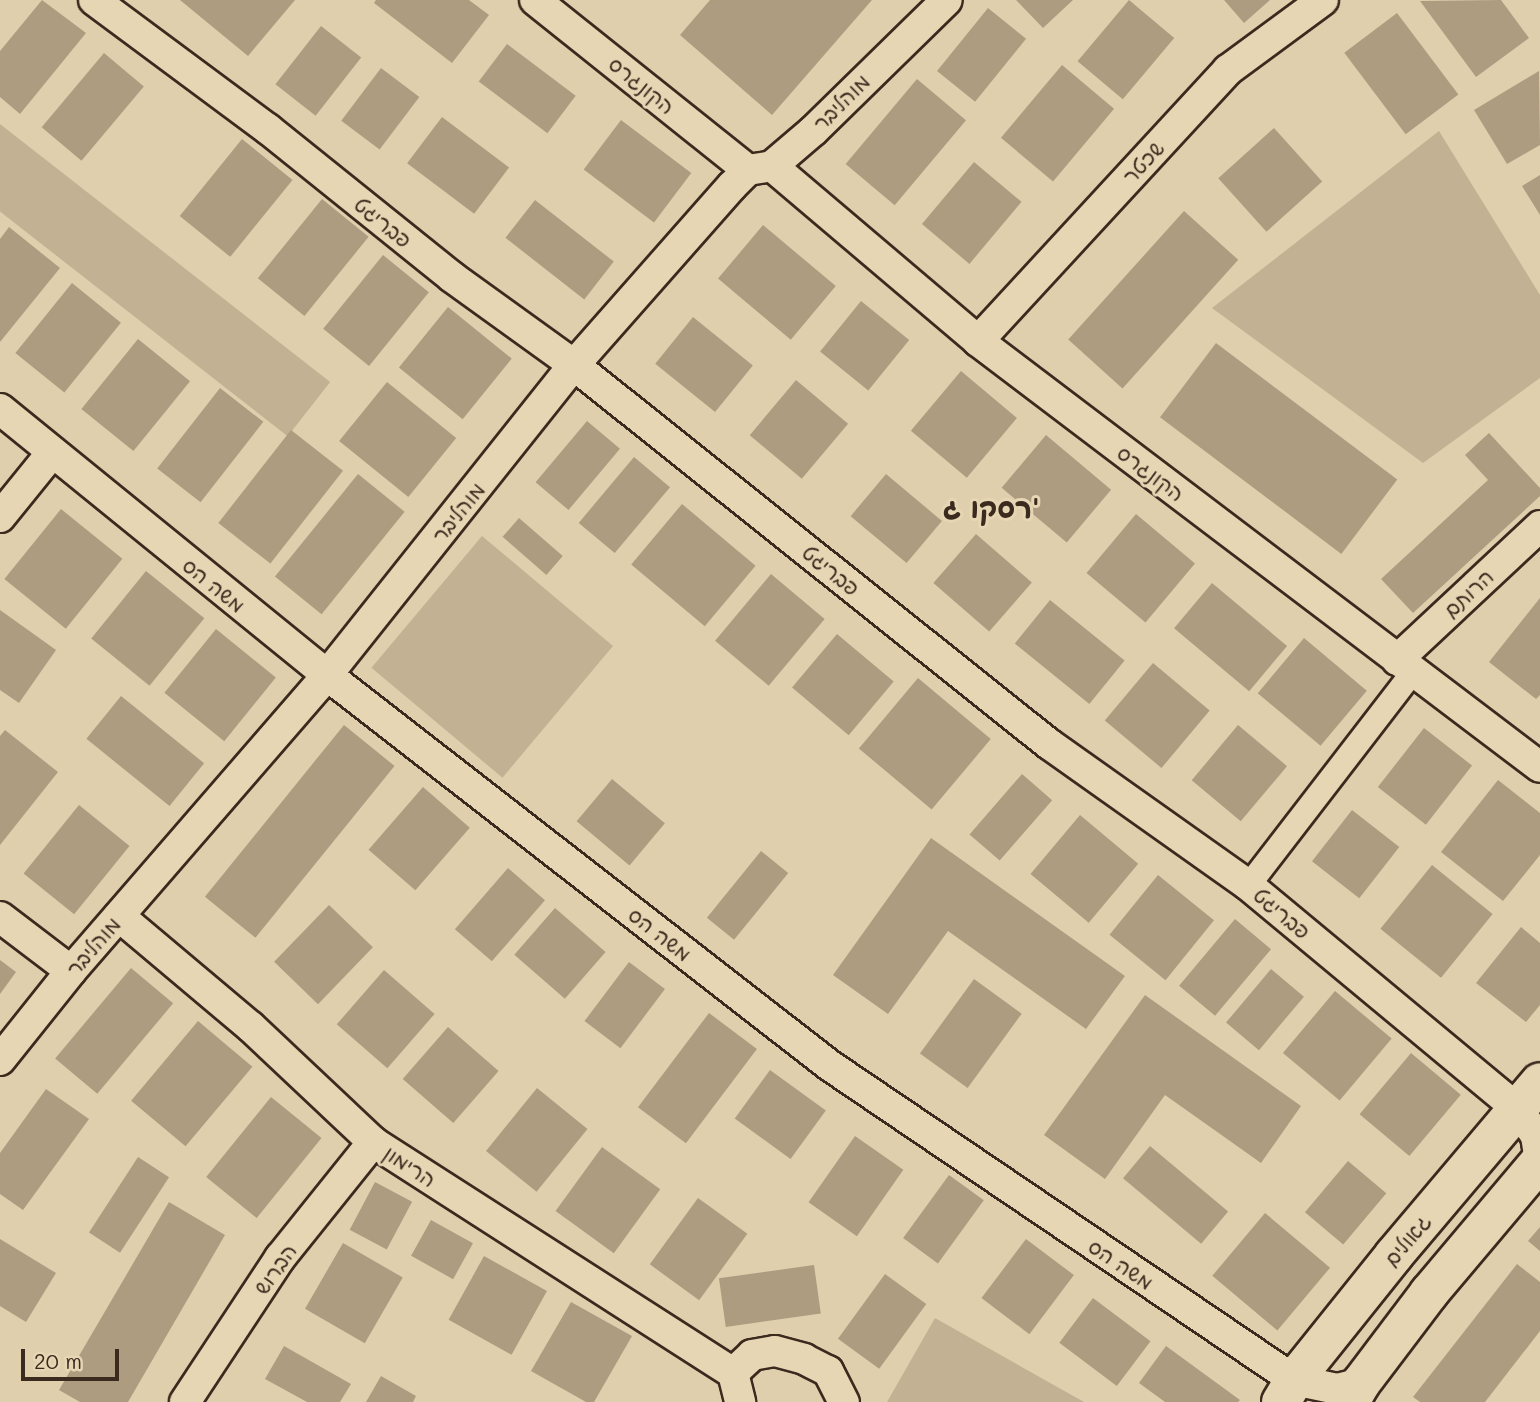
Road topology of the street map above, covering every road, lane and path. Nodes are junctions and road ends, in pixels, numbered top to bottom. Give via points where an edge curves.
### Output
1 (535, 0) edge
2 (947, 0) edge
3 (1323, 0) edge
4 (99, 2) edge
5 (760, 168) junction
6 (978, 341) junction
7 (574, 365) junction
8 (0, 409) edge
9 (51, 454) junction
10 (0, 517) edge
11 (1540, 526) edge
12 (1405, 666) junction
13 (327, 676) junction
14 (1540, 767) edge
15 (1248, 885) junction
16 (119, 916) junction
17 (0, 917) edge
18 (71, 971) junction
19 (0, 1060) edge
20 (1529, 1095) edge
21 (373, 1142) junction
22 (1540, 1161) edge
23 (733, 1373) junction
24 (1288, 1391) edge
25 (1356, 1393) edge
26 (188, 1401) edge
27 (740, 1402) edge
28 (844, 1402) edge

1 - 5 street, הקונגרס
2 - 5 street, מוהליבר via 814,131
3 - 6 street, שכטר via 1228,70
4 - 7 street, פבריגט
5 - 6 street, הקונגרס
5 - 7 street, מוהליבר
6 - 12 street, הקונגרס
7 - 13 street, מוהליבר
7 - 15 street, פבריגט via 1049,744
8 - 9 street, משה הס
9 - 10 street
9 - 13 street, משה הס
11 - 12 street, הרותם
12 - 14 street, הקונגרס
12 - 15 street
13 - 16 street, מוהליבר
13 - 24 street, משה הס via 829,1065
15 - 20 street, פבריגט
16 - 18 street, מוהליבר
16 - 21 street, הרימון via 251,1027
17 - 18 street
18 - 19 street, מוהליבר
20 - 22 street, פבריגט
20 - 24 street, גאולים via 1394,1255
21 - 23 street, הרימון
21 - 26 street, הברוש via 280,1258
22 - 25 street via 1429,1293
23 - 27 street
23 - 28 street via 752,1355 775,1351 828,1371
24 - 25 street, משה הס

